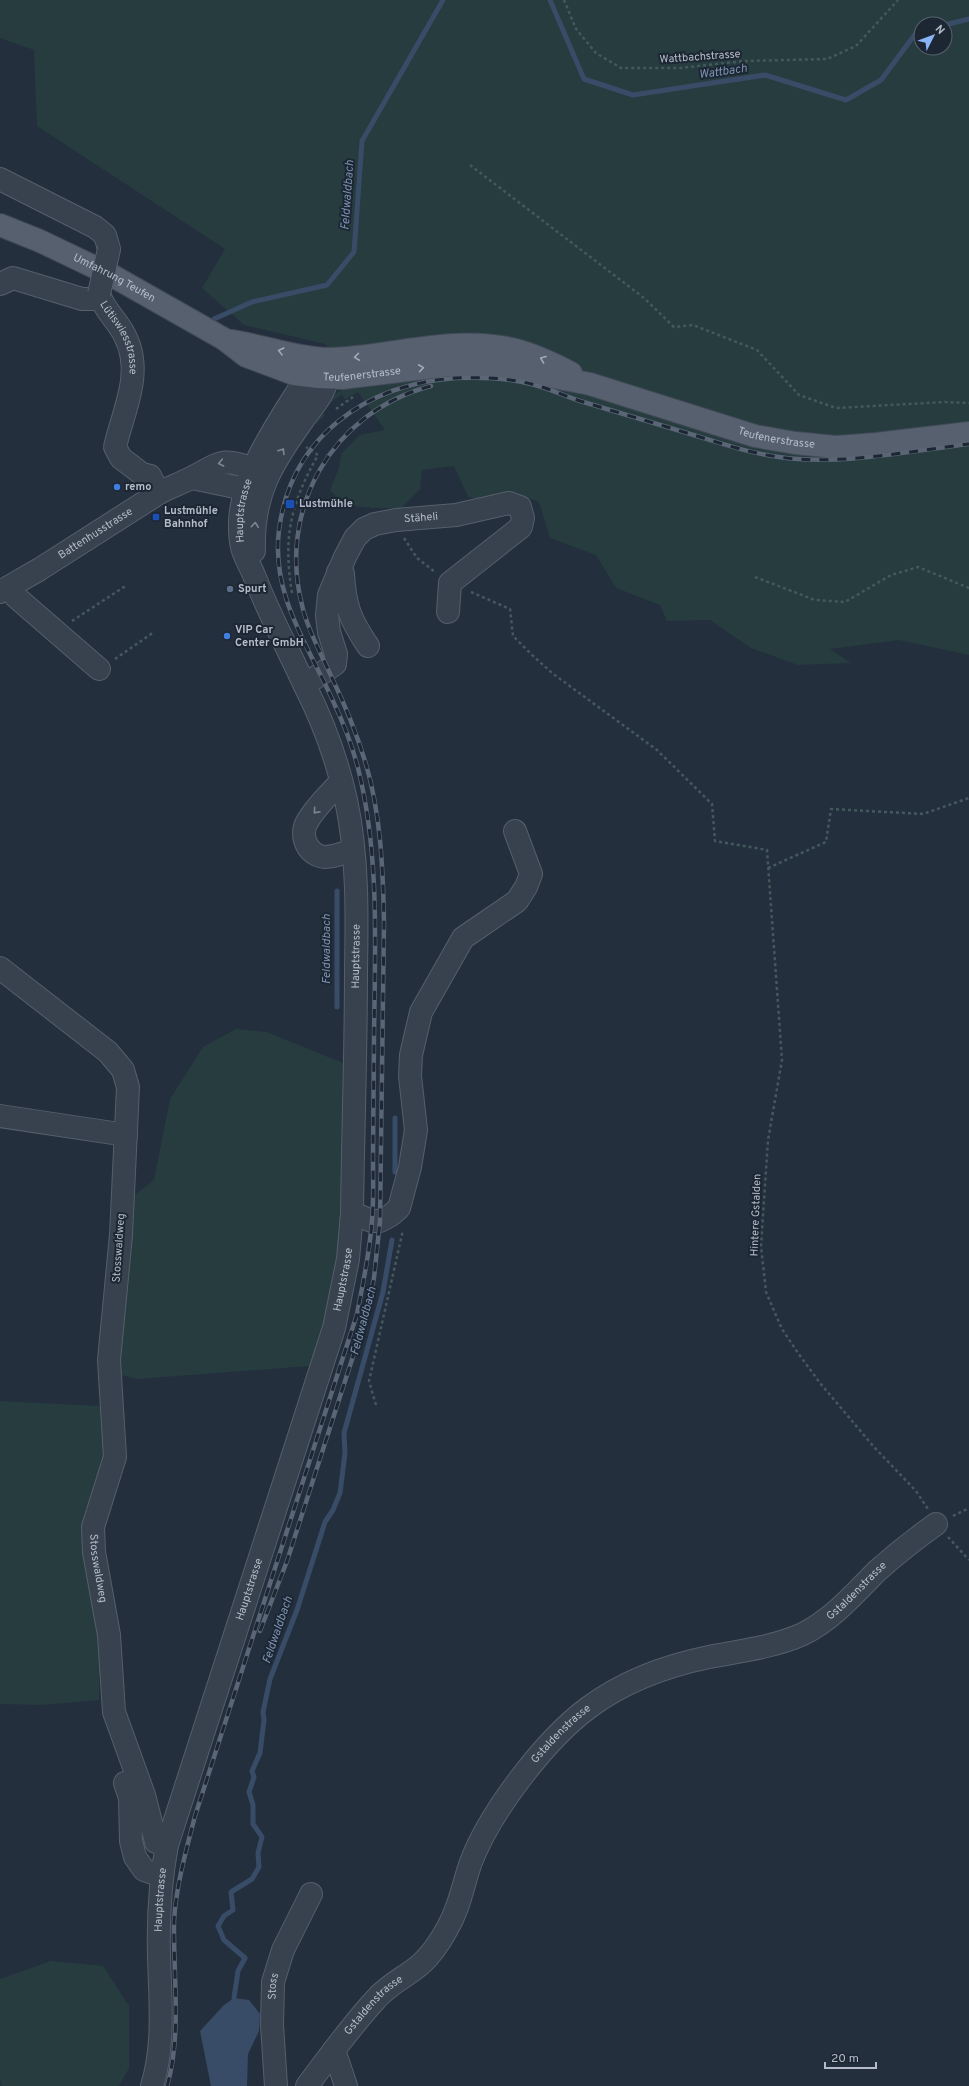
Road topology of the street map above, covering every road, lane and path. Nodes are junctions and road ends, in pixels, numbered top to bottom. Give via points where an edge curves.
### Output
1 (564, 0) edge
2 (898, 0) edge
3 (470, 164) dead end
4 (0, 179) edge
5 (0, 225) edge
6 (0, 284) edge
7 (100, 297) junction
8 (318, 371) junction
9 (355, 396) dead end
10 (969, 403) edge
11 (334, 411) dead end
12 (969, 433) edge
13 (303, 444) dead end
14 (254, 481) junction
15 (159, 493) junction
16 (396, 520) junction
17 (338, 572) junction
18 (755, 577) dead end
19 (450, 582) junction
20 (127, 585) dead end
21 (969, 588) edge
22 (5, 589) edge
23 (292, 593) dead end
24 (448, 612) dead end
25 (56, 632) junction
26 (154, 632) dead end
27 (368, 646) dead end
28 (99, 669) joint
29 (305, 684) junction
30 (341, 781) junction
31 (969, 798) edge
32 (515, 831) dead end
33 (352, 850) junction
34 (768, 868) junction
35 (0, 968) edge
36 (0, 1116) edge
37 (126, 1135) junction
38 (352, 1213) junction
39 (391, 1216) junction
40 (376, 1405) dead end
41 (936, 1524) junction
42 (969, 1560) edge
43 (125, 1783) dead end
44 (167, 1845) junction
45 (161, 1876) junction
46 (311, 1894) dead end
47 (334, 2050) junction
48 (152, 2086) edge
49 (276, 2086) edge
50 (307, 2086) edge
51 (346, 2086) edge

1 - 2 path, Wattbachstrasse via 576,29 596,53 621,68 680,68 710,63 827,59 856,46
3 - 10 path via 644,298 674,327 693,325 757,350 799,394 836,408
4 - 7 street, Lütiswiesstrasse, bridge via 95,227 105,235 109,249
5 - 8 main road, Umfahrung Teufen via 111,275 224,339 258,345
6 - 7 street via 13,278 82,299
7 - 15 street, Lütiswiesstrasse via 126,336 132,358 132,387 115,447 121,458 142,474 150,476
8 - 12 main road, Teufenerstrasse via 348,358 444,346 494,346 549,361 590,384 755,436 836,447
8 - 14 street
9 - 11 path
13 - 23 path via 318,455 296,498 289,528 287,564
14 - 15 street, Battenhusstrasse via 239,463 221,462
14 - 29 street, Hauptstrasse via 240,514 241,548 256,578 270,616
15 - 22 street, Battenhusstrasse
16 - 17 street, Stäheli via 364,529 355,538
16 - 19 path via 417,558
16 - 19 street, Stäheli via 456,515 509,503 520,507 523,518 521,527
17 - 27 street via 343,574 344,593 351,620
17 - 29 street, Stäheli via 329,595 327,615 337,660 333,667
18 - 21 path via 815,600 845,602 891,575 918,567
19 - 24 street
19 - 34 path, Hintere Gstalden via 510,609 513,636 531,654 552,673 657,750 712,804 715,841 767,850
20 - 25 path
22 - 25 street
25 - 28 street
26 - 28 path
29 - 30 street, Hauptstrasse via 332,747
30 - 33 street, Hauptstrasse via 350,817
30 -> 33 street via 308,822 304,838 308,848 321,856 327,857
31 - 34 path via 922,814 831,810 826,842
32 - 39 street via 531,874 526,887 517,901 463,938 421,1012 410,1055 416,1130 405,1190 399,1208
33 - 38 street, Hauptstrasse via 357,944
34 - 41 path, Hintere Gstalden via 782,1060 768,1140 761,1246 766,1292 782,1328 798,1353 874,1447 916,1491
35 - 37 street, Stosswaldweg via 92,1038 123,1070 128,1087
36 - 37 street
37 - 44 street, Stosswaldweg via 121,1235 109,1360 115,1457 93,1527 94,1552 109,1636 114,1712 144,1795 156,1842
38 - 39 street via 372,1221 380,1221
38 - 44 street, Hauptstrasse via 348,1259 334,1328
39 - 40 path via 404,1225 370,1381
41 - 42 path, Hintere Gstalden
41 - 47 street, Gstaldenstrasse via 906,1545 848,1602 804,1633 771,1645 665,1668 620,1687 587,1709 552,1741 497,1813 471,1862 462,1897 447,1929 422,1964 397,1980 377,1998
43 - 45 street via 130,1798 130,1841 135,1857 144,1870
44 - 45 street, Hauptstrasse
45 - 48 street, Hauptstrasse via 159,2054
46 - 49 street, Stoss via 283,1950 273,1982 272,2025
47 - 50 street, Gstaldenstrasse
47 - 51 street

